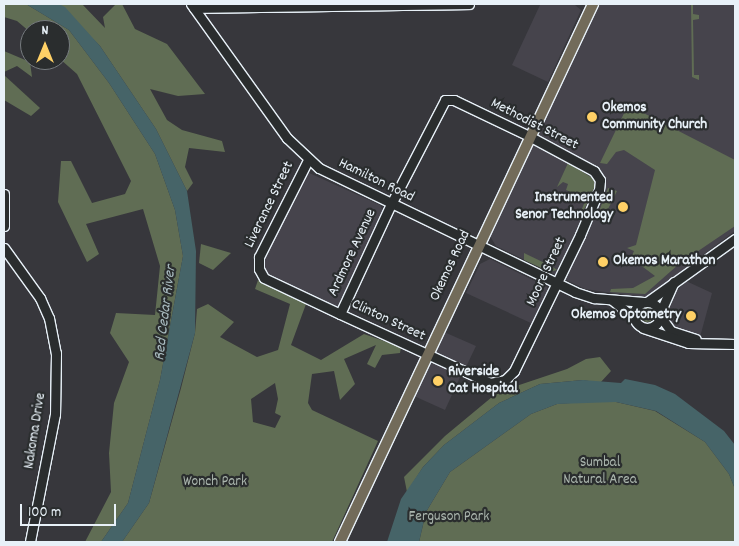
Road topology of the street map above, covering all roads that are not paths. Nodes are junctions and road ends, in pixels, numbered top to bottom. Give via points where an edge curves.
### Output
1 (462, 4) edge
2 (469, 4) edge
3 (593, 4) edge
4 (352, 5) edge
5 (192, 6) edge
6 (448, 99) joint
7 (528, 136) junction
8 (308, 160) junction
9 (600, 183) joint
10 (4, 194) edge
11 (391, 204) junction
12 (4, 226) edge
13 (735, 239) edge
14 (478, 245) junction
15 (4, 248) edge
16 (258, 263) joint
17 (674, 282) junction
18 (557, 284) junction
19 (612, 300) junction
20 (646, 302) junction
21 (340, 314) junction
22 (660, 315) junction
23 (634, 318) junction
24 (643, 328) junction
25 (713, 344) junction
26 (735, 344) edge
27 (426, 354) junction
28 (514, 371) joint
29 (30, 542) edge
30 (340, 542) edge

1 - 2 street
1 - 4 street
3 - 7 main road, Okemos Road
4 - 5 street
5 - 8 street, Hamilton Road via 287,138
6 - 7 street, Methodist Street
6 - 11 street, Ardmore Avenue via 439,106
7 - 9 street, Methodist Street via 594,171
7 - 14 main road, Okemos Road
8 - 11 street, Hamilton Road
8 - 16 street, Liverance Street
9 - 18 street, Moore Street
10 - 12 street
11 - 14 street, Hamilton Road
11 - 21 street, Ardmore Avenue
13 - 17 street
14 - 18 street, Hamilton Road
14 - 27 main road, Okemos Road
15 - 29 street, Nakoma Drive via 40,298 49,318 56,353 55,414
16 - 21 street, Clinton Street via 260,274 269,281
17 - 20 street
17 - 22 street
18 - 19 street, Hamilton Road via 585,296
18 - 28 street, Moore Street
19 - 20 street, Hamilton Road
19 - 23 street
20 - 22 street via 654,304
20 - 23 street via 636,308
21 - 27 street, Clinton Street
22 - 24 street via 655,326
22 - 25 street via 671,331
23 - 24 street
24 - 25 street via 682,342
25 - 26 street
27 - 28 street, Clinton Street via 486,382 501,382
27 - 30 main road, Okemos Road

